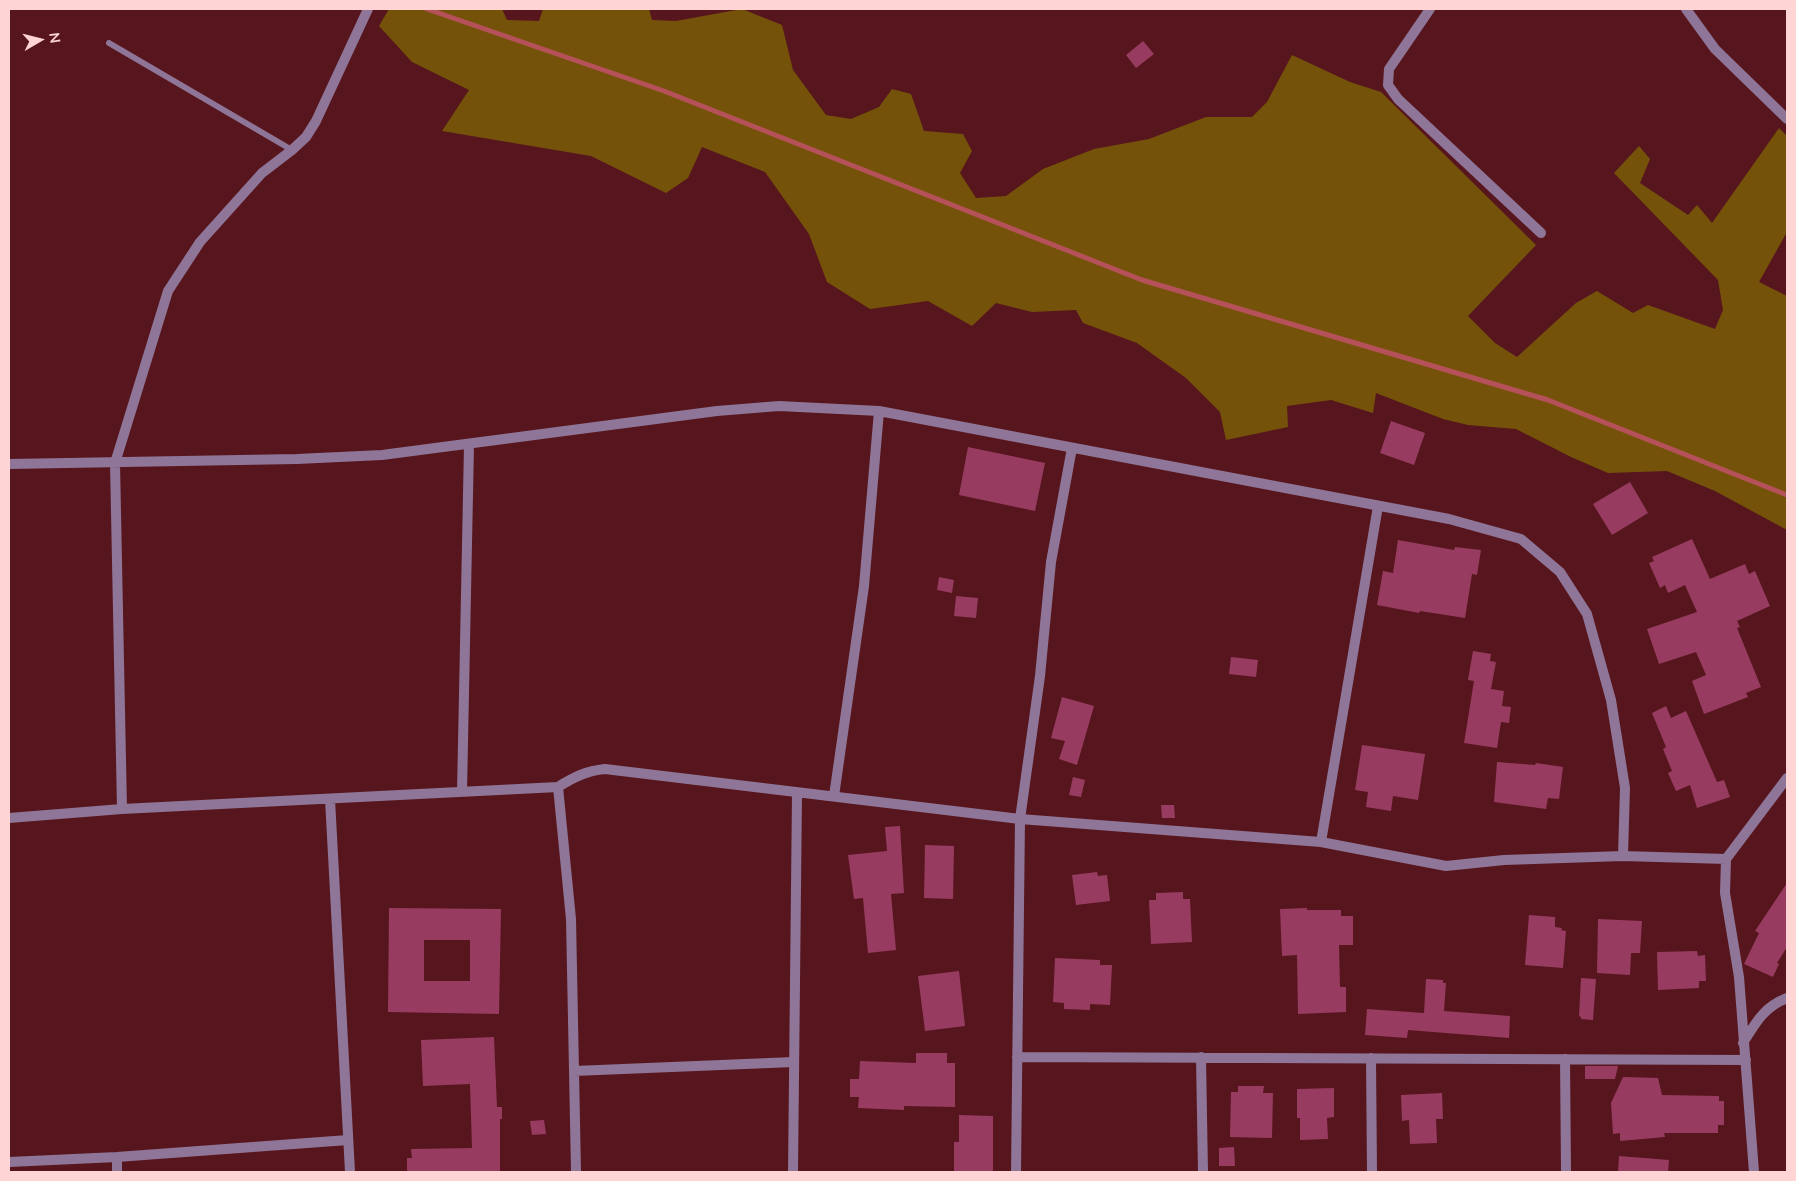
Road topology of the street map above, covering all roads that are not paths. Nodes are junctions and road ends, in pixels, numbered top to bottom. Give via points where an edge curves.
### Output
1 (368, 9) edge
2 (1430, 9) edge
3 (1686, 9) edge
4 (108, 43) dead end
5 (1787, 119) edge
6 (292, 150) junction
7 (1542, 233) dead end
8 (878, 411) junction
9 (469, 445) junction
10 (1072, 448) junction
11 (115, 462) junction
12 (9, 464) edge
13 (1378, 506) junction
14 (1787, 778) edge
15 (558, 787) junction
16 (462, 792) junction
17 (797, 793) junction
18 (834, 796) junction
19 (330, 799) junction
20 (122, 809) junction
21 (9, 818) edge
22 (1020, 819) junction
23 (1321, 842) junction
24 (1623, 856) junction
25 (1726, 859) junction
26 (1787, 998) edge
27 (1743, 1043) junction
28 (1018, 1056) junction
29 (1201, 1058) junction
30 (1372, 1058) junction
31 (1565, 1059) junction
32 (1746, 1060) junction
33 (794, 1062) junction
34 (574, 1071) junction
35 (348, 1140) junction
36 (117, 1158) junction
37 (9, 1162) edge
38 (117, 1172) edge
39 (350, 1172) edge
40 (576, 1172) edge
41 (793, 1172) edge
42 (1016, 1172) edge
43 (1203, 1172) edge
44 (1372, 1172) edge
45 (1566, 1172) edge
46 (1754, 1172) edge

1 - 6 street via 316,122
2 - 7 street via 1388,69 1388,85 1398,99
3 - 5 street via 1715,49
4 - 6 lane
6 - 11 street via 262,173 200,242 168,291
8 - 9 street via 779,406 532,434
8 - 10 street
8 - 18 street via 864,586
9 - 11 street via 382,455
9 - 16 street
10 - 13 street
10 - 22 street via 1051,562 1040,676
11 - 12 street
11 - 20 street
13 - 23 street
13 - 24 street via 1521,539 1560,572 1588,614 1611,700 1625,788
14 - 25 street
15 - 16 street
15 - 17 street via 579,774 605,769
15 - 34 street via 571,919
16 - 19 street
17 - 18 street
17 - 33 street
18 - 22 street
19 - 20 street
19 - 35 street
20 - 21 street
22 - 23 street
22 - 28 street
23 - 24 street via 1446,866 1504,860
24 - 25 street
25 - 27 street via 1725,893 1739,977
26 - 27 street via 1774,1003 1758,1018
27 - 32 street
28 - 29 street
28 - 42 street
29 - 30 street
29 - 43 street
30 - 31 street
30 - 44 street
31 - 32 street
31 - 45 street
32 - 46 street
33 - 34 street
33 - 41 street
34 - 40 street
35 - 36 street
35 - 39 street
36 - 37 street
36 - 38 street

